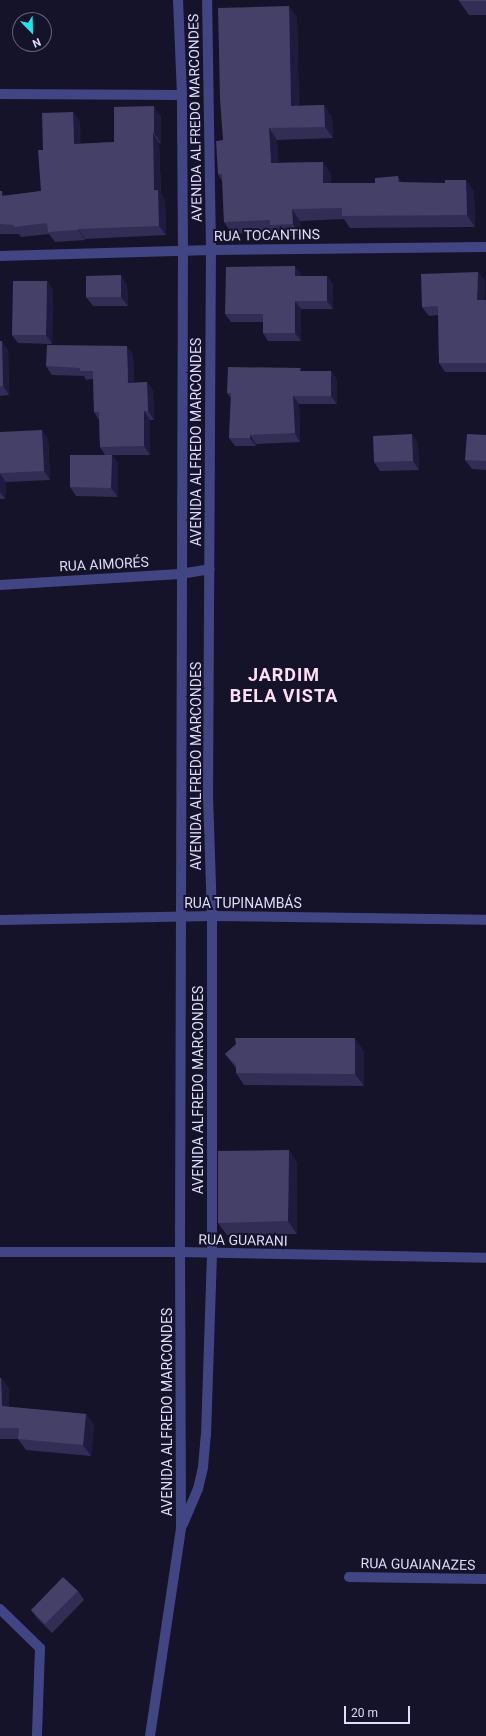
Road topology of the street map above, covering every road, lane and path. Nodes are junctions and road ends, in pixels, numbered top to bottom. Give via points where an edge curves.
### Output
1 (178, 0) edge
2 (207, 0) edge
3 (0, 94) edge
4 (182, 95) junction
5 (486, 248) edge
6 (211, 250) junction
7 (183, 251) junction
8 (0, 256) edge
9 (210, 569) junction
10 (180, 574) junction
11 (0, 584) edge
12 (212, 916) junction
13 (180, 917) junction
14 (0, 920) edge
15 (486, 920) edge
16 (0, 1252) edge
17 (180, 1252) junction
18 (212, 1253) junction
19 (486, 1258) edge
20 (182, 1528) junction
21 (350, 1577) dead end
22 (486, 1579) edge
23 (0, 1609) edge
24 (37, 1736) edge
25 (150, 1736) edge

1 - 4 street, AVENIDA ALFREDO MARCONDES
2 - 6 street, AVENIDA ALFREDO MARCONDES
3 - 4 street
4 - 7 street, AVENIDA ALFREDO MARCONDES
5 - 6 street, RUA TOCANTINS
6 - 7 street, RUA TOCANTINS
6 - 9 street, AVENIDA ALFREDO MARCONDES
7 - 8 street, RUA TOCANTINS
7 - 10 street, AVENIDA ALFREDO MARCONDES
9 - 10 street, RUA AIMORÉS
9 - 12 street, AVENIDA ALFREDO MARCONDES via 208,798
10 - 11 street, RUA AIMORÉS
10 - 13 street, AVENIDA ALFREDO MARCONDES
12 - 13 street, RUA TUPINAMBÁS
12 - 15 street, RUA TUPINAMBÁS
12 - 18 street, AVENIDA ALFREDO MARCONDES
13 - 14 street, RUA TUPINAMBÁS
13 - 17 street, AVENIDA ALFREDO MARCONDES
16 - 17 street, RUA GUARANI
17 - 18 street, RUA GUARANI
17 - 20 street, AVENIDA ALFREDO MARCONDES
18 - 19 street, RUA GUARANI
18 - 20 street, AVENIDA ALFREDO MARCONDES via 203,1467 198,1489
20 - 25 street, AVENIDA ALFREDO MARCONDES
21 - 22 street, RUA GUAIANAZES
23 - 24 street via 40,1648

